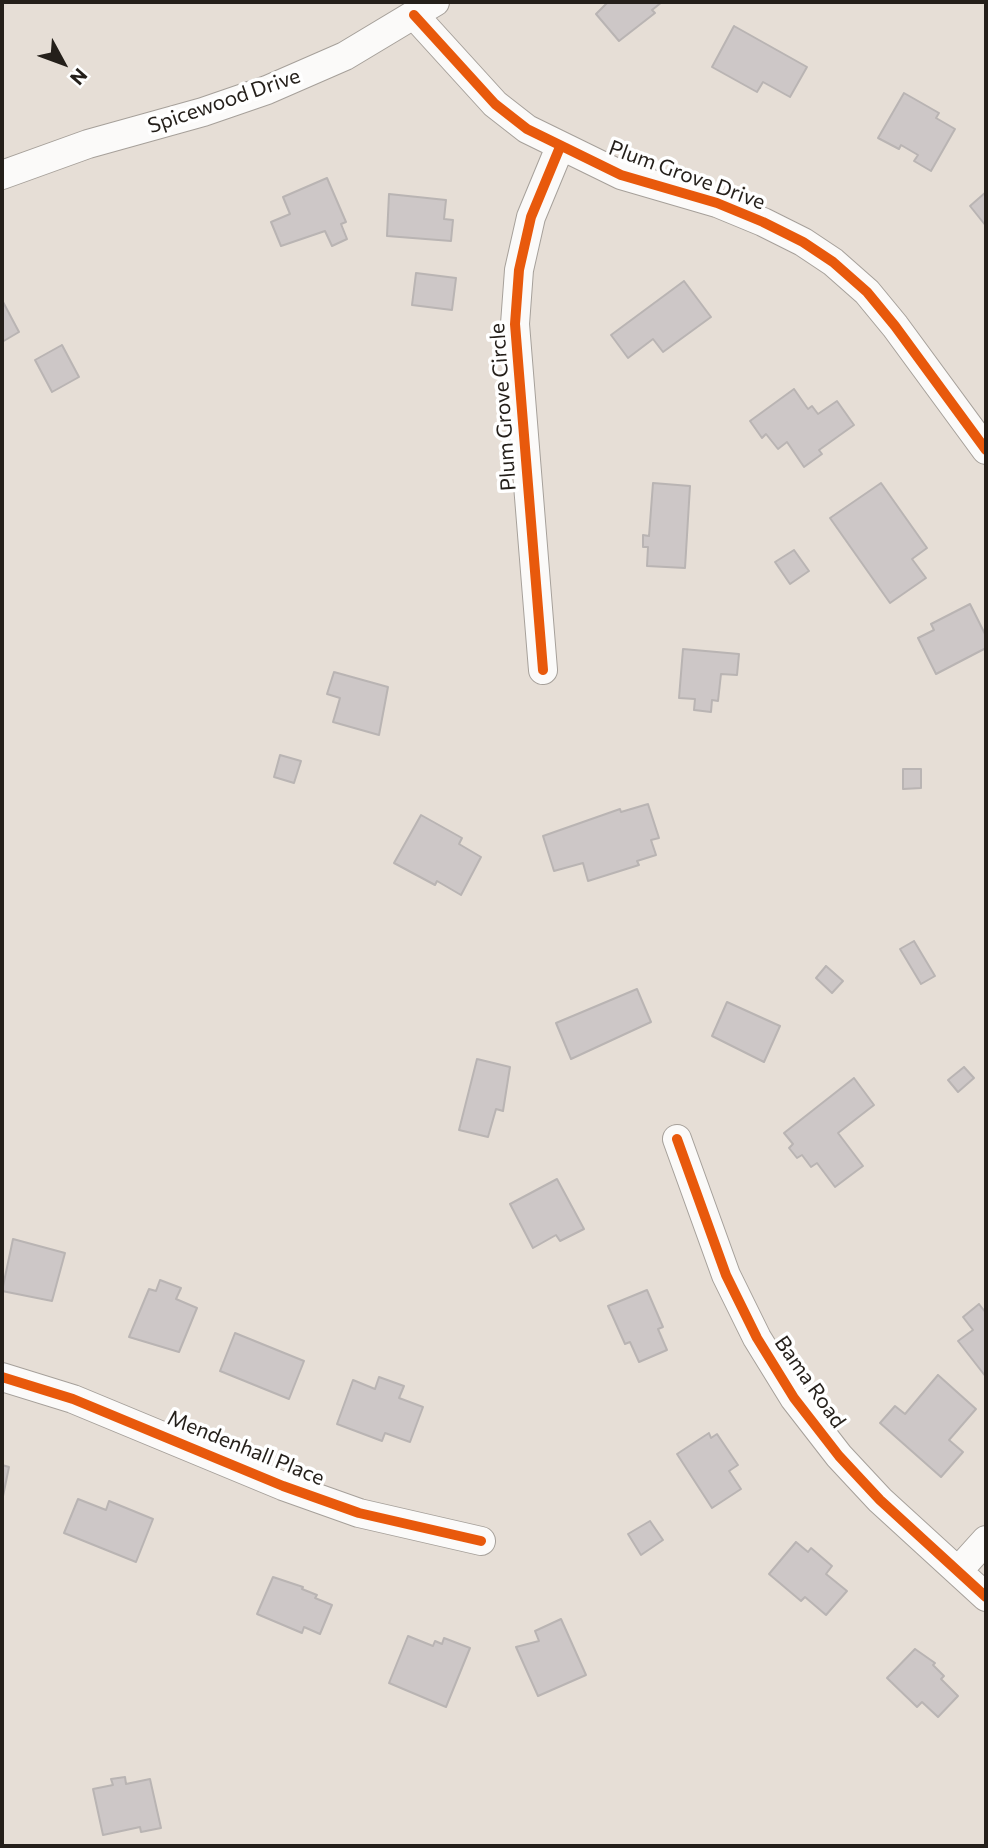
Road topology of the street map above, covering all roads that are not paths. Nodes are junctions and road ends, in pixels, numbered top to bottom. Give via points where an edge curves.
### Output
1 (424, 8) edge
2 (560, 147) junction
3 (2, 174) edge
4 (986, 450) edge
5 (543, 670) dead end
6 (677, 1139) dead end
7 (2, 1377) edge
8 (986, 1539) edge
9 (481, 1541) dead end
10 (958, 1571) junction
11 (986, 1597) edge

1 - 2 street, Plum Grove Drive via 495,104
1 - 3 street, Spicewood Drive via 345,55 267,90
2 - 4 street, Plum Grove Drive via 621,175 717,203 763,222 833,262 867,292 895,326
2 - 5 street, Plum Grove Circle via 531,217 519,270 514,324
6 - 10 street, Bama Road via 726,1275 794,1398 880,1500
7 - 9 street, Mendenhall Place via 73,1399 346,1508
8 - 10 street
10 - 11 street, Bama Road

